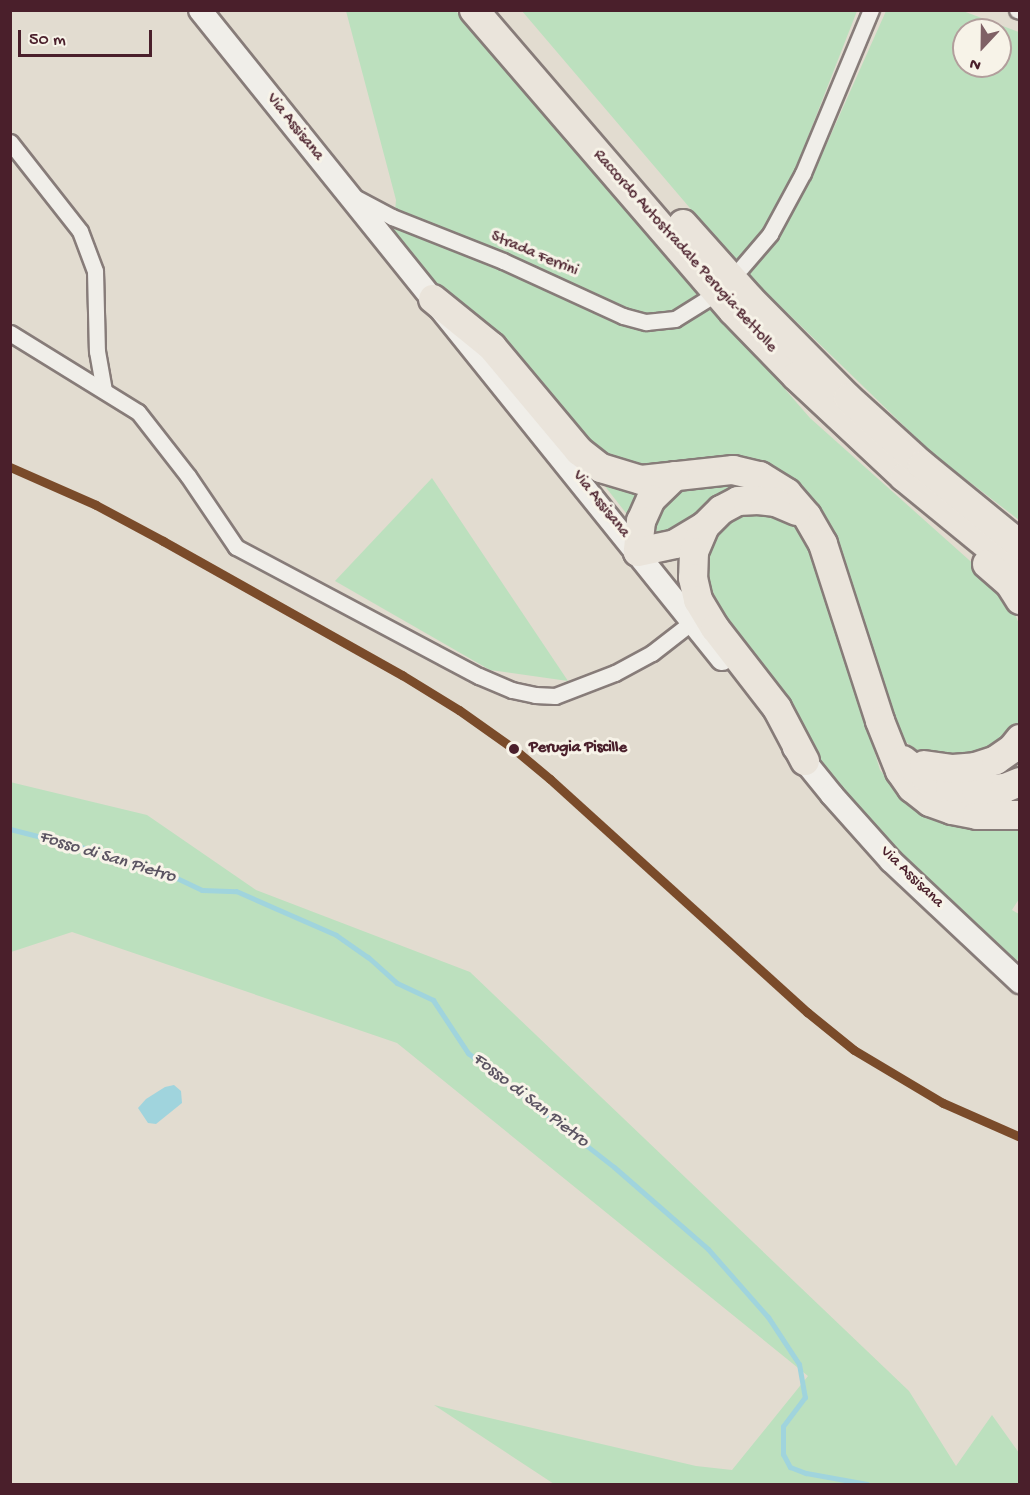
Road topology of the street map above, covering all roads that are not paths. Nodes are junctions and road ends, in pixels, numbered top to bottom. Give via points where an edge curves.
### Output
1 (200, 10) edge
2 (474, 10) edge
3 (871, 10) edge
4 (503, 26) edge
5 (10, 142) edge
6 (346, 193) junction
7 (741, 268) dead end
8 (433, 298) junction
9 (708, 298) dead end
10 (10, 333) edge
11 (796, 376) junction
12 (104, 389) junction
13 (675, 476) junction
14 (807, 516) junction
15 (705, 526) junction
16 (1020, 545) edge
17 (638, 552) junction
18 (1020, 572) edge
19 (1020, 600) edge
20 (692, 622) junction
21 (1020, 739) edge
22 (896, 750) junction
23 (805, 761) junction
24 (1020, 782) edge
25 (1020, 815) edge
26 (1020, 982) edge

1 - 6 main road, Via Assisana
2 - 4 highway, Raccordo Autostradale Perugia-Bettolle
3 - 7 street via 803,173 770,234
4 - 11 highway, Raccordo Autostradale Perugia-Bettolle via 733,311
4 - 16 highway via 758,307 848,398
5 - 12 street via 80,231 95,271 96,351
6 - 8 main road, Via Assisana
6 - 9 street, Strada Ferrini via 392,217 503,261 623,316 646,322 675,319
8 - 13 highway via 492,347 579,451 601,468 641,480
8 - 17 main road, Via Assisana
10 - 12 street
11 - 18 highway, Raccordo Autostradale Perugia-Bettolle via 904,477
11 - 19 highway via 836,430 1010,584
12 - 20 street via 138,411 236,547 512,690 535,695 565,693 652,653
13 - 14 highway via 732,470 760,476 787,493
13 - 17 highway via 651,499 641,521
14 - 15 highway via 776,502 738,501 721,510
14 - 22 highway via 823,544
15 - 17 highway via 675,544
15 - 23 highway via 694,552 693,578 698,600 777,708
17 - 20 main road, Via Assisana
20 - 23 main road, Via Assisana
21 - 22 highway via 996,760 975,766 931,767
22 - 24 highway via 926,777 950,787 1005,788
22 - 25 highway via 900,771 912,788 930,802 977,814
23 - 26 main road, Via Assisana via 891,861

